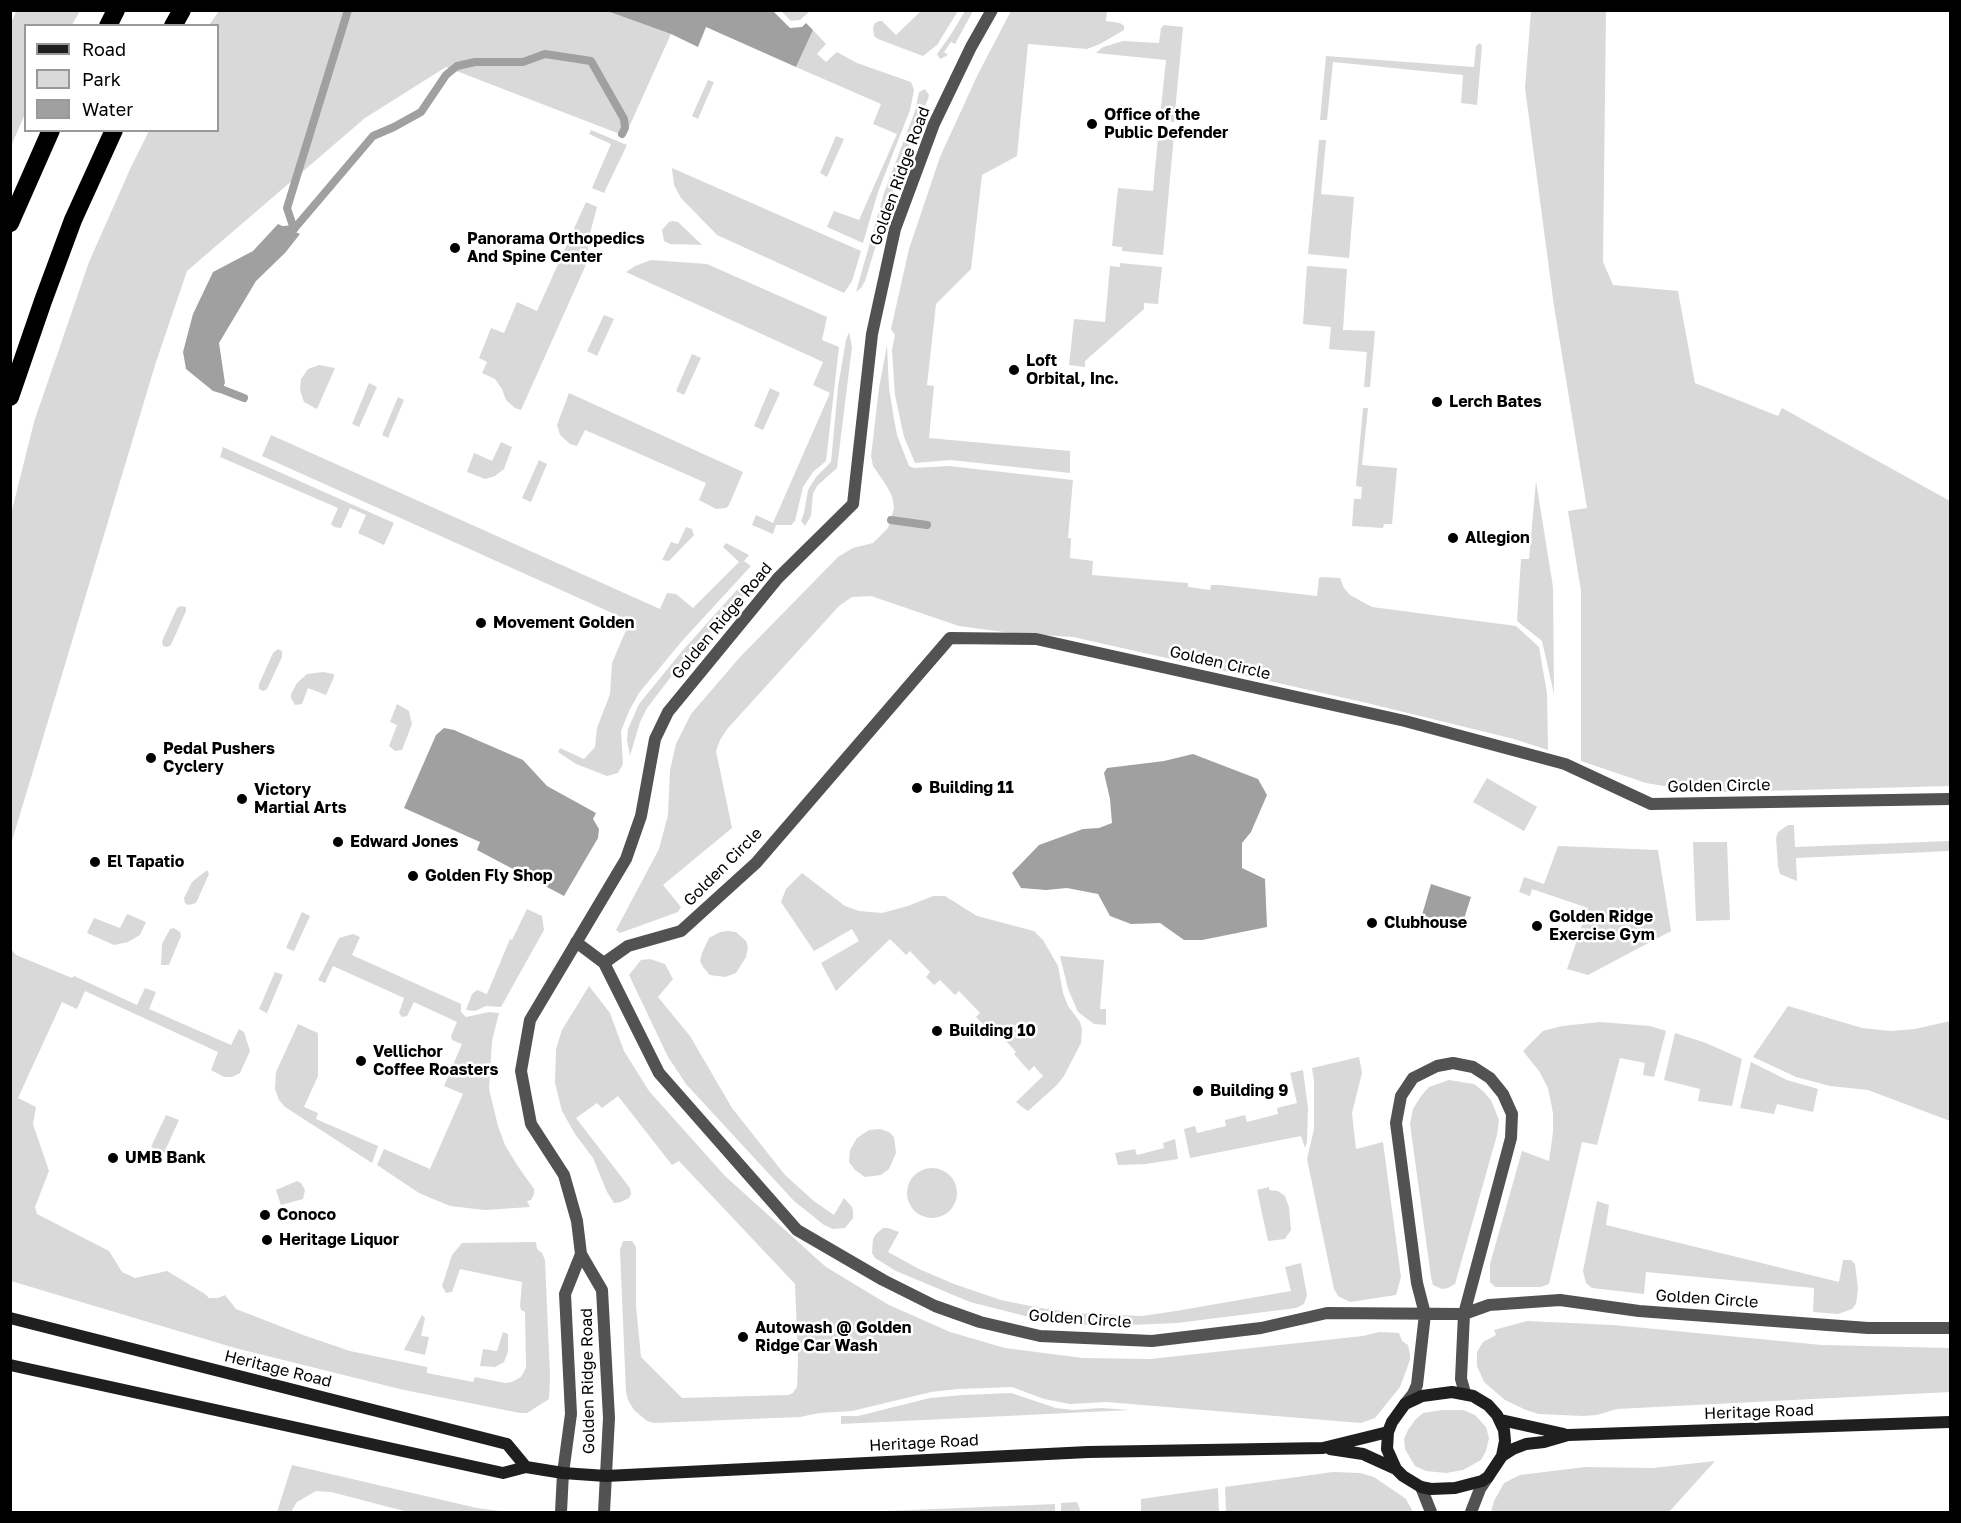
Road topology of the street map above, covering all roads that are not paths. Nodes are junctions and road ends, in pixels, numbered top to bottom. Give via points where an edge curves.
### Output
1 (116, 10) edge
2 (182, 10) edge
3 (992, 10) edge
4 (109, 24) edge
5 (174, 24) edge
6 (50, 132) edge
7 (113, 132) edge
8 (10, 223) edge
9 (10, 398) edge
10 (1950, 799) edge
11 (576, 942) junction
12 (604, 963) junction
13 (581, 1254) junction
14 (1425, 1314) junction
15 (1464, 1314) junction
16 (10, 1318) edge
17 (1950, 1328) edge
18 (10, 1365) edge
19 (1465, 1393) junction
20 (1405, 1404) junction
21 (1501, 1420) junction
22 (1950, 1422) edge
23 (1388, 1432) junction
24 (1568, 1435) junction
25 (1323, 1448) junction
26 (1502, 1456) junction
27 (526, 1467) junction
28 (1396, 1469) junction
29 (563, 1473) junction
30 (606, 1476) junction
31 (1488, 1477) junction
32 (1421, 1486) junction
33 (561, 1512) edge
34 (603, 1512) edge
35 (1431, 1512) edge
36 (1471, 1512) edge

1 - 4 highway
2 - 5 highway
3 - 11 street, Golden Ridge Road via 934,124 895,230 872,334 853,504 778,578 668,712 655,739 641,816 626,859
6 - 8 highway
7 - 9 highway via 73,220
10 - 12 street, Golden Circle via 1651,804 1565,764 1405,721 1036,639 950,638 756,862 681,932 628,946
11 - 12 street, Golden Circle
11 - 13 street, Golden Ridge Road via 530,1020 521,1071 531,1124 564,1175 577,1221
12 - 14 street, Golden Circle via 659,1073 797,1230 935,1306 980,1322 1040,1336 1152,1341 1261,1328 1327,1313
13 - 29 street, Golden Ridge Road via 565,1294 571,1414
13 - 30 street, Golden Ridge Road via 602,1290 609,1418
14 - 15 street, Golden Circle
14 - 15 street via 1417,1283 1396,1123 1401,1096 1413,1078 1453,1063 1473,1067 1490,1078 1512,1114 1511,1138
14 - 20 street via 1417,1385
15 - 17 street, Golden Circle via 1489,1305 1560,1300 1639,1311 1868,1328
15 - 19 street via 1461,1379
16 - 27 main road, Heritage Road via 507,1444
18 - 27 main road, Heritage Road via 503,1473
19 - 20 main road via 1422,1395
19 - 21 main road via 1488,1405
20 - 23 main road
21 - 24 main road, Heritage Road
21 - 26 main road via 1505,1441
22 - 24 main road, Heritage Road
23 - 25 main road, Heritage Road
23 - 28 main road via 1388,1449
24 - 26 main road, Heritage Road via 1526,1444
25 - 28 main road, Heritage Road via 1363,1454
25 - 30 main road, Heritage Road via 1088,1452
26 - 31 main road
27 - 29 main road, Heritage Road
28 - 32 main road
29 - 30 main road, Heritage Road
29 - 33 street, Golden Ridge Road
30 - 34 street, Golden Ridge Road
31 - 32 main road via 1455,1488
31 - 36 street
32 - 35 street

